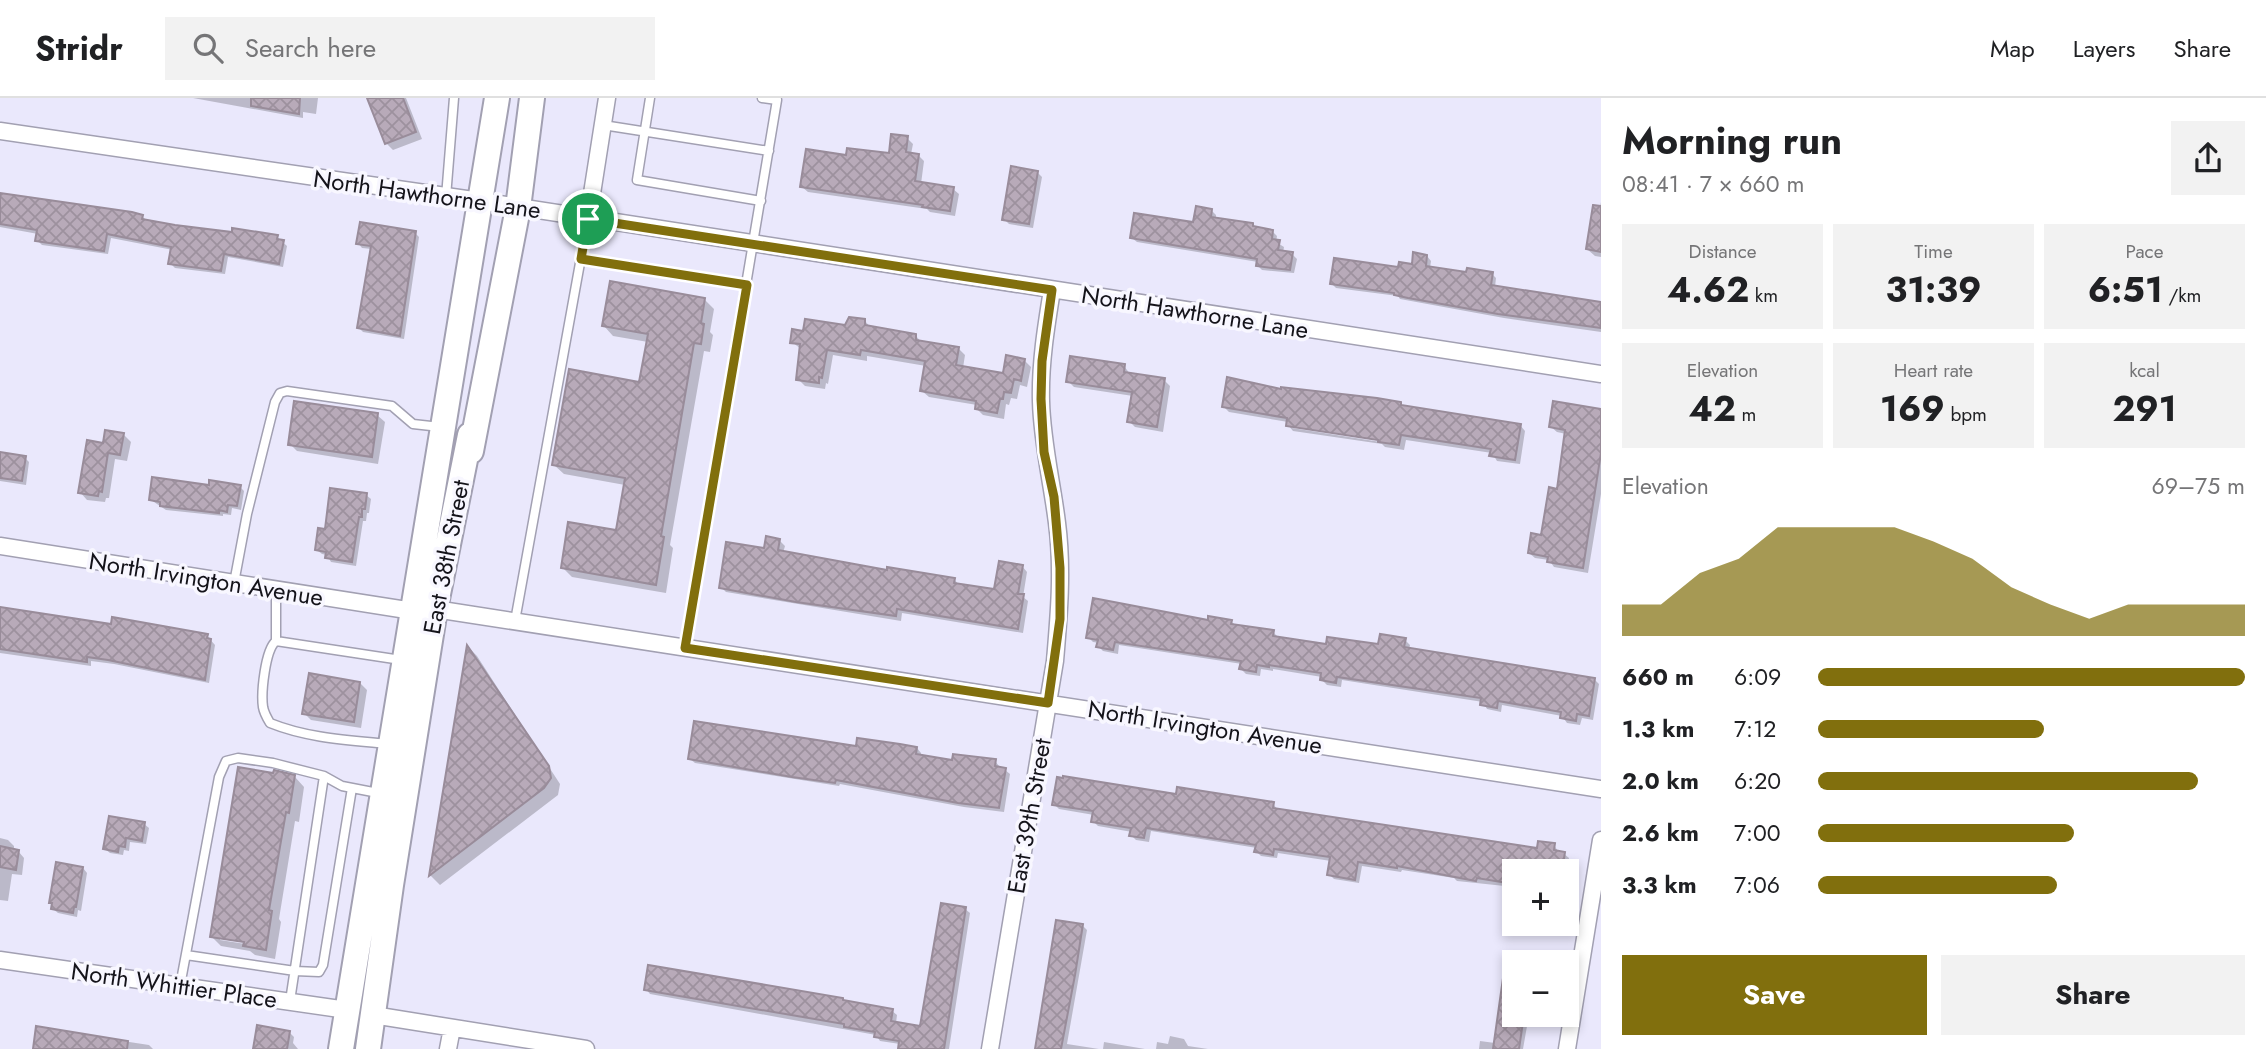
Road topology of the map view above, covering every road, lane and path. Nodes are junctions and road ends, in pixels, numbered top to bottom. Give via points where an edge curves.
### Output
1 (454, 98) edge
2 (498, 98) edge
3 (532, 98) edge
4 (607, 98) edge
5 (650, 98) edge
6 (762, 98) edge
7 (603, 125) junction
8 (0, 131) edge
9 (645, 131) junction
10 (769, 151) junction
11 (446, 197) junction
12 (480, 201) junction
13 (761, 201) junction
14 (517, 208) junction
15 (588, 219) junction
16 (753, 244) junction
17 (581, 259) junction
18 (747, 285) junction
19 (1052, 290) junction
20 (1601, 374) edge
21 (443, 428) junction
22 (0, 546) edge
23 (234, 583) junction
24 (276, 589) junction
25 (424, 610) junction
26 (515, 621) junction
27 (276, 641) junction
28 (685, 648) junction
29 (404, 661) junction
30 (1048, 703) junction
31 (391, 744) junction
32 (324, 776) junction
33 (352, 788) junction
34 (1601, 789) edge
35 (382, 793) junction
36 (1601, 840) edge
37 (186, 955) junction
38 (0, 960) edge
39 (295, 971) junction
40 (180, 986) junction
41 (290, 1003) junction
42 (347, 1010) junction
43 (373, 1015) junction
44 (452, 1028) junction
45 (341, 1049) edge
46 (368, 1049) edge
47 (448, 1049) edge
48 (586, 1049) edge
49 (990, 1049) edge
50 (1567, 1049) edge

1 - 11 lane
2 - 12 main road, East 38th Street
3 - 14 main road, East 38th Street
4 - 7 street
5 - 9 lane
6 - 10 lane via 777,100
7 - 9 lane
7 - 15 street
8 - 11 street, North Hawthorne Lane
9 - 10 lane
9 - 13 lane via 637,180
10 - 13 lane
11 - 12 street, North Hawthorne Lane
12 - 14 street, North Hawthorne Lane
12 - 21 main road, East 38th Street
13 - 16 lane
14 - 15 street, North Hawthorne Lane
14 - 25 main road, East 38th Street via 471,451 470,435
15 - 16 street, North Hawthorne Lane
15 - 17 lane
16 - 18 lane
16 - 19 street, North Hawthorne Lane
17 - 18 lane
17 - 26 lane
18 - 28 lane
19 - 20 street, North Hawthorne Lane
19 - 30 street, East 39th Street via 1041,399 1044,452 1054,497 1060,619
21 - 23 lane via 413,424 393,406 280,393 247,514
21 - 25 main road, East 38th Street
22 - 23 street, North Irvington Avenue
23 - 24 street, North Irvington Avenue
24 - 25 street, North Irvington Avenue
24 - 27 lane
25 - 26 street, North Irvington Avenue
25 - 29 main road, East 38th Street
25 - 43 main road, East 38th Street
26 - 28 street, North Irvington Avenue
27 - 29 lane
27 - 31 lane via 268,654 262,704 270,723 304,734
28 - 30 street, North Irvington Avenue
29 - 31 main road, East 38th Street
30 - 34 street, North Irvington Avenue
30 - 49 street, East 39th Street
31 - 35 main road, East 38th Street
32 - 33 lane
32 - 37 lane via 273,763 238,758 226,761 219,777
32 - 39 lane
33 - 35 lane
33 - 39 lane via 323,965 319,972
35 - 42 main road, East 38th Street
36 - 50 street
37 - 39 lane
37 - 40 lane
38 - 40 street, North Whittier Place
39 - 41 lane
40 - 41 street, North Whittier Place
41 - 42 street, North Whittier Place
42 - 45 main road, East 38th Street
43 - 44 street
43 - 46 main road, East 38th Street
44 - 47 street
44 - 48 street

